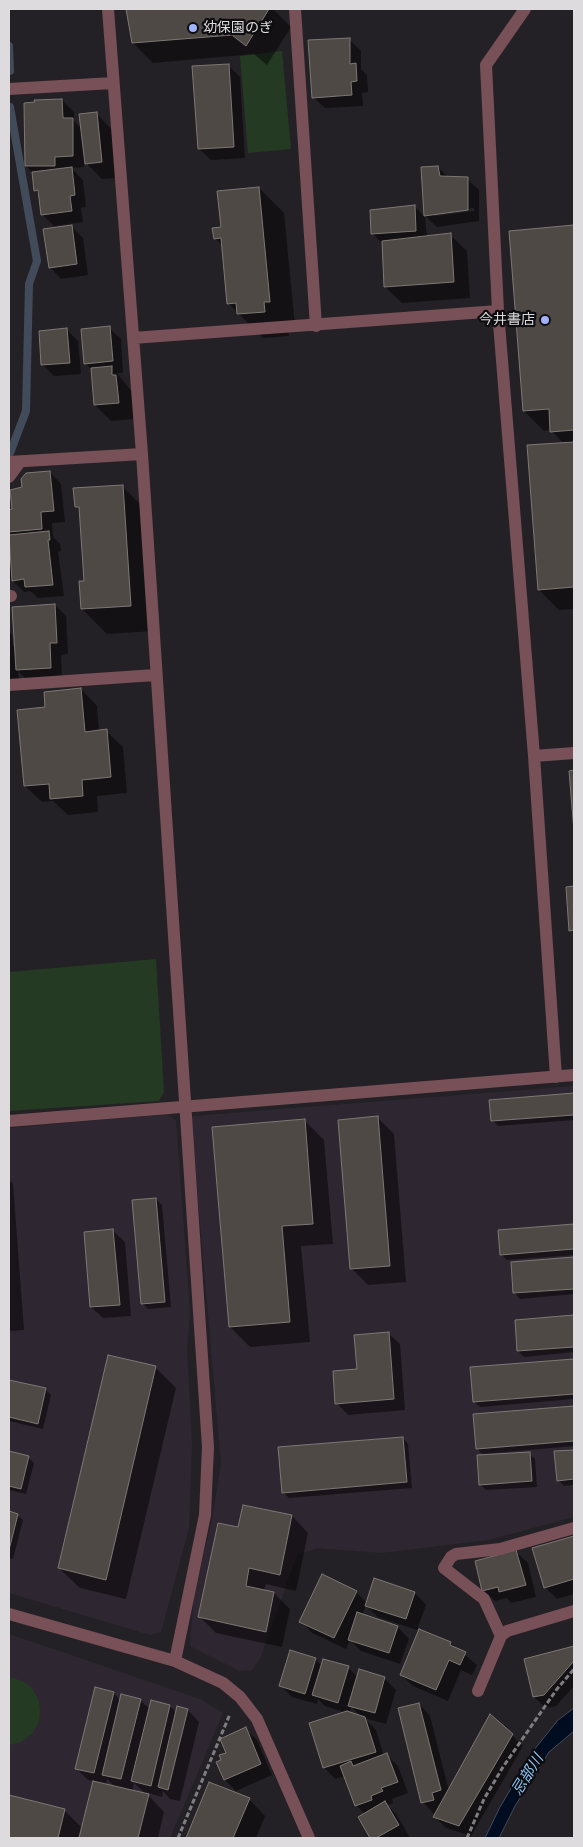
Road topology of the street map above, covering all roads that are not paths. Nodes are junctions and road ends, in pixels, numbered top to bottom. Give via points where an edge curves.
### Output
1 (108, 9) edge
2 (295, 9) edge
3 (526, 9) edge
4 (113, 83) junction
5 (9, 89) edge
6 (498, 311) junction
7 (316, 326) junction
8 (133, 338) junction
9 (142, 454) junction
10 (14, 462) edge
11 (9, 477) edge
12 (156, 675) junction
13 (9, 685) edge
14 (574, 752) edge
15 (534, 756) junction
16 (574, 1075) edge
17 (556, 1077) junction
18 (187, 1106) junction
19 (9, 1121) edge
20 (574, 1528) edge
21 (574, 1611) edge
22 (9, 1614) edge
23 (501, 1636) junction
24 (175, 1662) junction
25 (478, 1691) dead end
26 (309, 1838) edge

1 - 4 street
2 - 7 street
3 - 6 street via 486,65
4 - 5 street
4 - 8 street
6 - 7 street
6 - 15 street
7 - 8 street
8 - 9 street
9 - 10 street
9 - 12 street
10 - 11 street
12 - 13 street
12 - 18 street
14 - 15 street
15 - 17 street
16 - 17 street
17 - 18 street
18 - 19 street
18 - 24 street via 208,1446 205,1515
20 - 23 street via 500,1549 451,1557 444,1568 484,1599
21 - 23 street
22 - 24 street
23 - 25 street
24 - 26 street via 223,1683 257,1719

